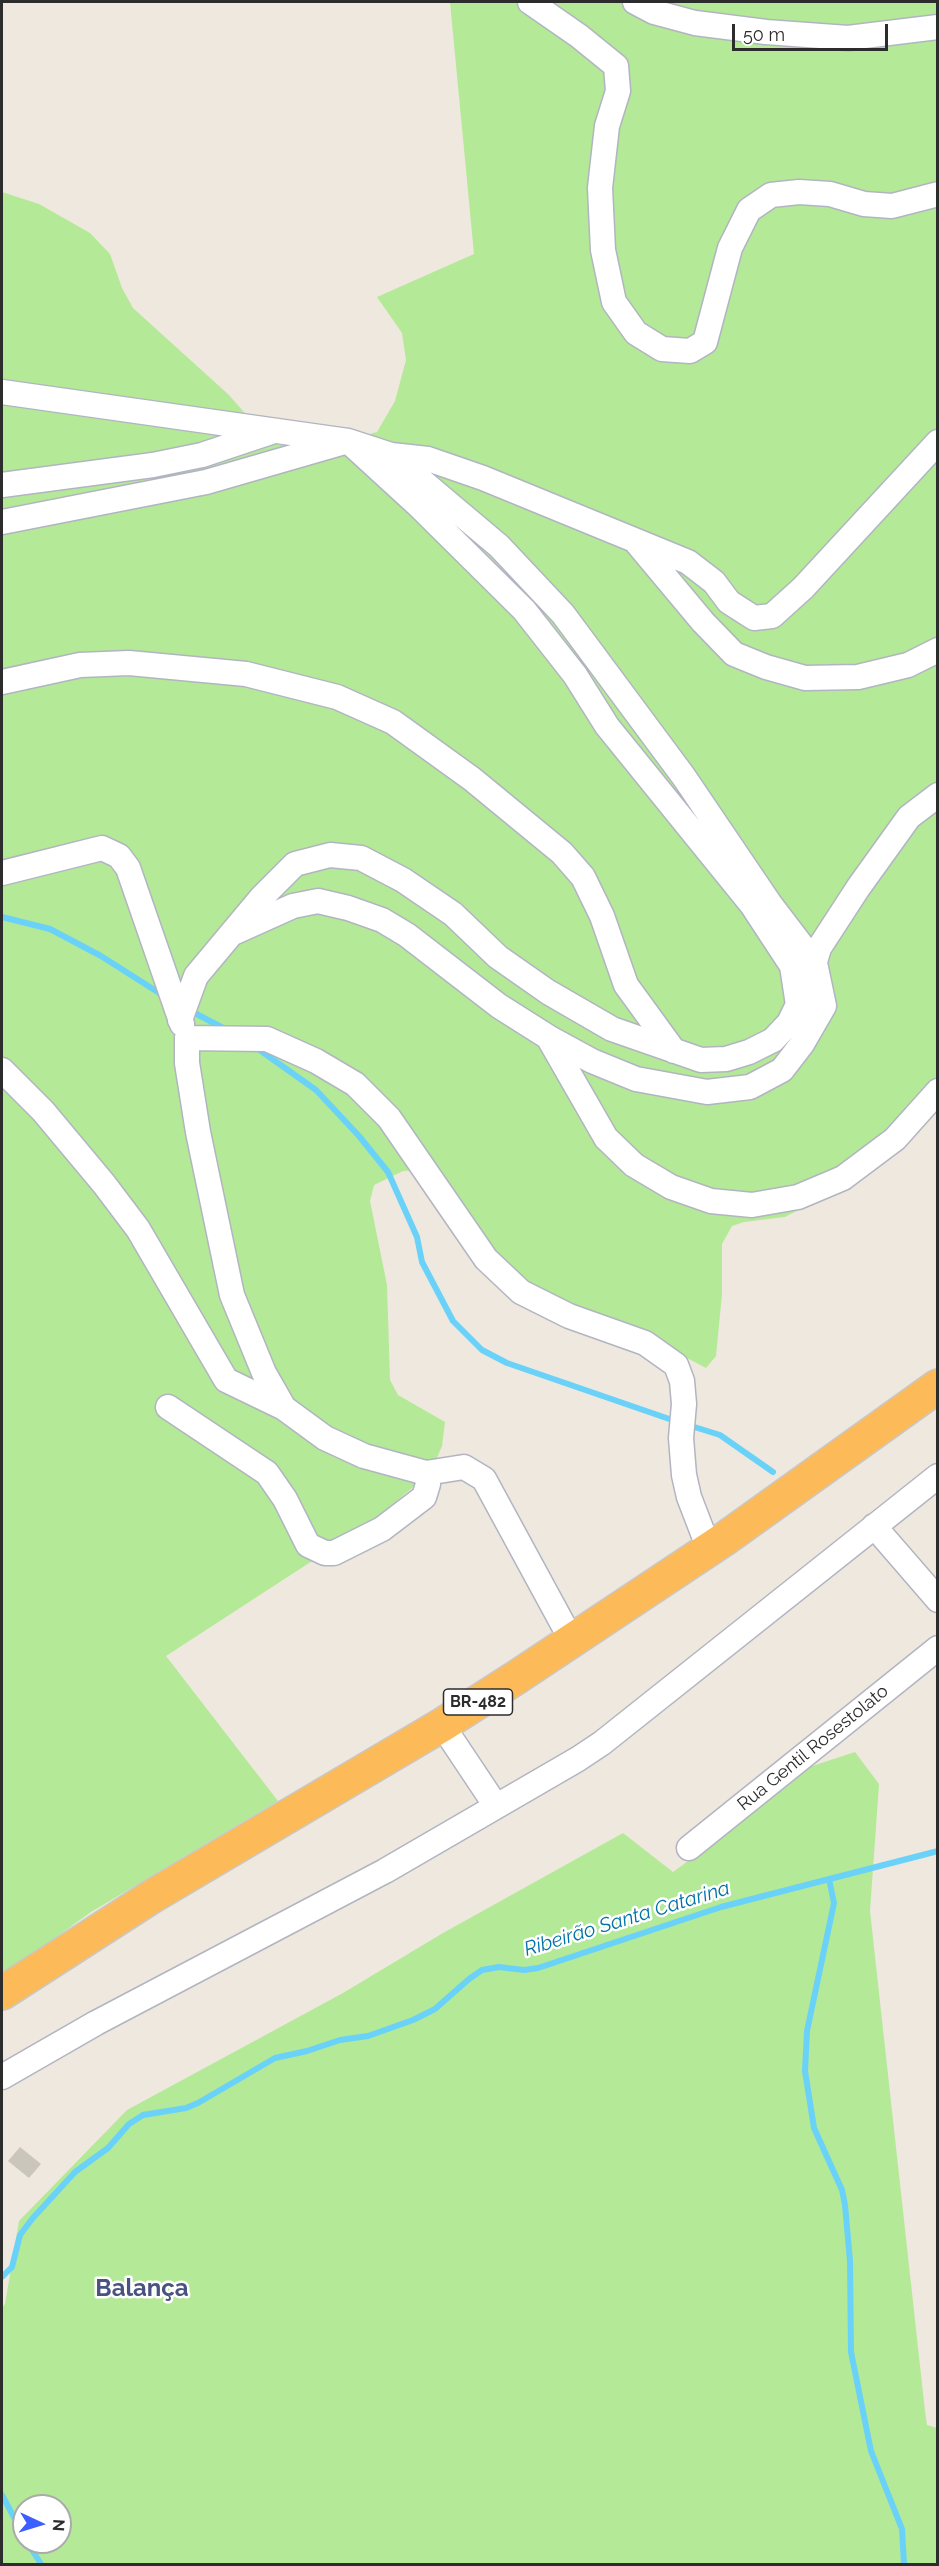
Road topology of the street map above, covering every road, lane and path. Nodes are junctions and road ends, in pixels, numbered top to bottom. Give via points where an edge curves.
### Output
1 (530, 2) edge
2 (635, 2) edge
3 (938, 27) edge
4 (938, 194) edge
5 (2, 392) edge
6 (276, 431) junction
7 (348, 441) junction
8 (938, 442) edge
9 (391, 455) junction
10 (2, 485) edge
11 (2, 522) edge
12 (635, 542) junction
13 (938, 650) edge
14 (2, 682) edge
15 (938, 795) edge
16 (2, 873) edge
17 (233, 933) junction
18 (814, 963) junction
19 (798, 1005) junction
20 (184, 1029) junction
21 (548, 1037) junction
22 (674, 1051) junction
23 (2, 1070) edge
24 (938, 1091) edge
25 (938, 1386) edge
26 (168, 1407) dead end
27 (284, 1408) junction
28 (426, 1473) junction
29 (938, 1476) edge
30 (873, 1526) junction
31 (709, 1549) junction
32 (938, 1600) edge
33 (572, 1641) junction
34 (938, 1648) edge
35 (442, 1725) junction
36 (496, 1806) junction
37 (689, 1848) dead end
38 (2, 1993) edge
39 (2, 2077) edge

1 - 4 street via 616,66 618,92 608,126 600,188 603,250 615,302 636,333 663,349 690,351 705,342 730,248 749,210 771,195 830,194 864,204 892,206
2 - 3 street via 654,12 695,23 766,32 848,38
5 - 6 street
6 - 7 street
6 - 10 street via 202,456
7 - 9 street
7 - 11 street via 206,482
7 - 19 street via 524,610 575,675 607,726 752,905 792,966
8 - 12 street via 803,588 772,616 754,618 729,602 714,582 688,562
9 - 12 street via 428,459 483,478
9 - 18 street via 500,546 562,614 690,786
12 - 13 street via 734,654 766,667 805,678 858,677 908,665
14 - 22 street via 80,665 119,663 246,674 337,697 393,722 472,779 562,853 583,877 602,916 626,986
15 - 18 street via 909,817 819,948
16 - 20 street via 102,848 119,856 128,868
17 - 20 street via 196,976
17 - 21 street via 293,906 318,901 348,908 382,920 407,935 499,1006
17 - 22 street via 295,864 330,855 361,858 403,880 453,914 498,957 548,992 612,1029
18 - 19 street
18 - 21 street via 824,1006 782,1070 750,1087 707,1092 636,1079
19 - 22 street via 789,1023 773,1040 749,1052 726,1059 701,1060
20 - 27 street via 198,1132 232,1295 264,1373
20 - 31 street via 267,1038 356,1084 389,1118 486,1259 521,1292 569,1316 645,1343 676,1365 684,1404 684,1475
21 - 24 street via 606,1138 644,1171 671,1187 711,1201 752,1205 798,1197 843,1179 895,1139
23 - 27 street via 43,1112 138,1229 226,1380
25 - 31 highway, BR-482
26 - 28 street via 267,1473 308,1545 325,1553 334,1553 382,1529 424,1497
27 - 28 street via 325,1438 364,1456
28 - 33 street via 464,1467 484,1479
29 - 30 street
30 - 32 street
30 - 36 street via 602,1743
31 - 33 highway, BR-482
33 - 35 highway, BR-482
34 - 37 street, Rua Gentil Rosestolato
35 - 36 street
35 - 38 highway, BR-482 via 151,1898
36 - 39 street via 385,1871 96,2023

